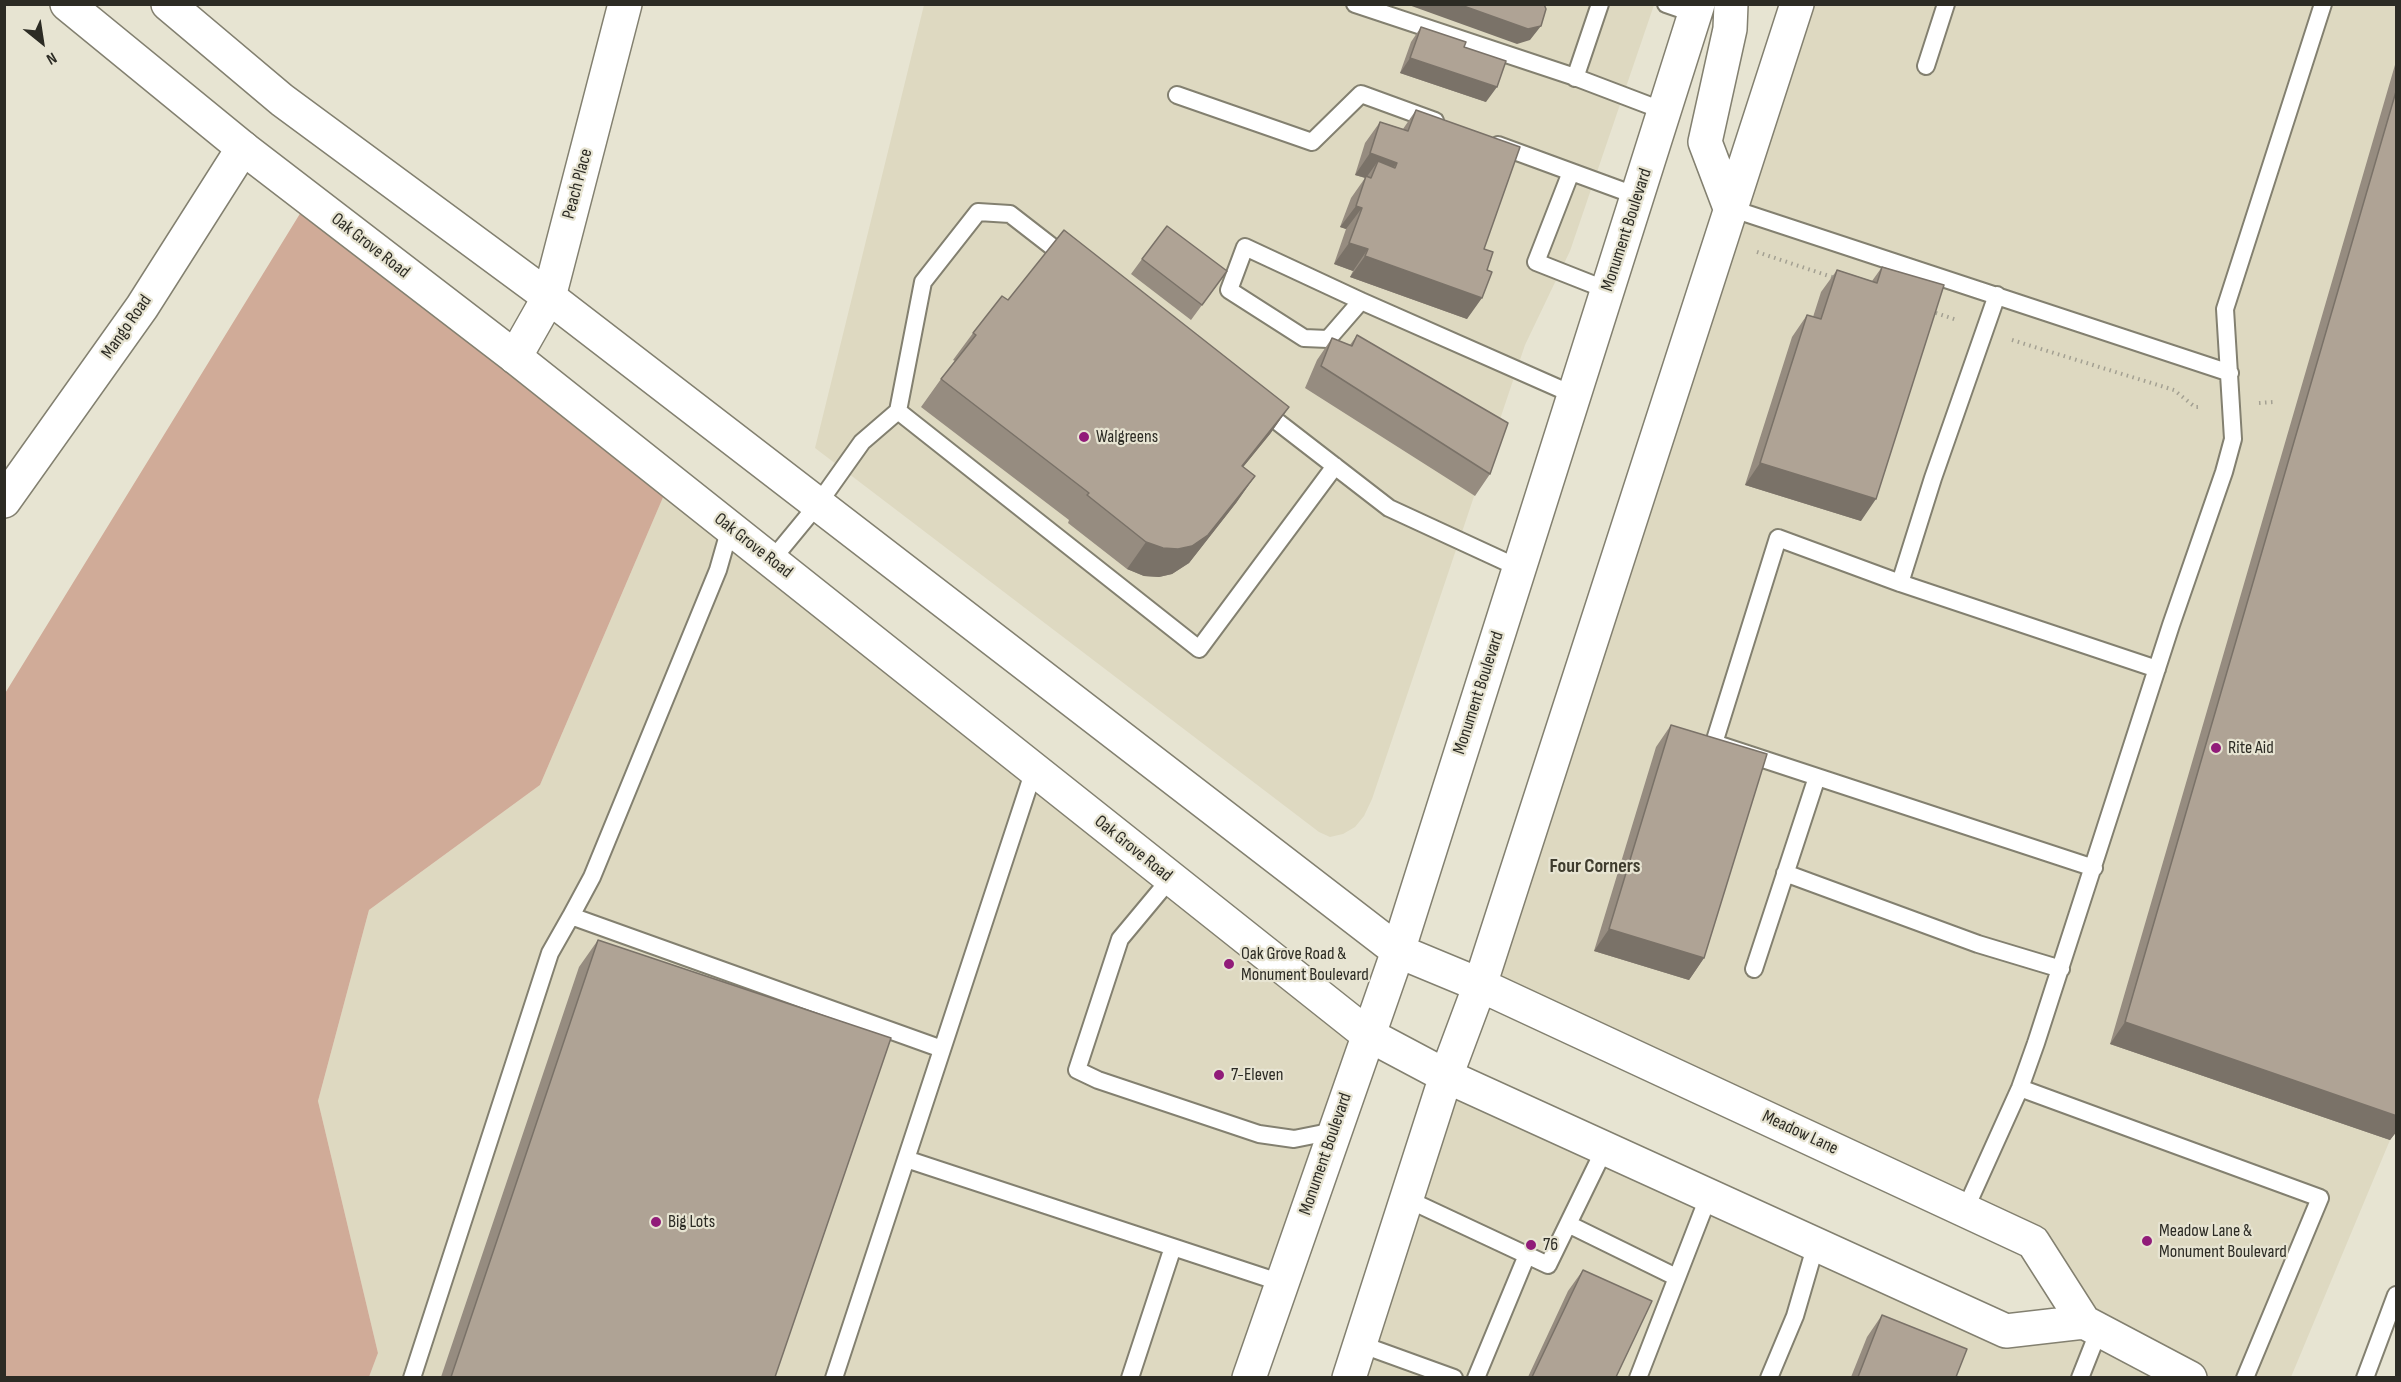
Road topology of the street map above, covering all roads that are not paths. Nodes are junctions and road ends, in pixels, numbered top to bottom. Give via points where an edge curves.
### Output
1 (168, 4) edge
2 (625, 4) edge
3 (1355, 4) edge
4 (1600, 4) edge
5 (1731, 4) edge
6 (1797, 4) edge
7 (1946, 4) edge
8 (2323, 4) edge
9 (73, 7) edge
10 (1687, 8) edge
11 (1926, 66) dead end
12 (1575, 78) junction
13 (1176, 95) dead end
14 (1664, 111) junction
15 (1449, 127) edge
16 (1482, 139) edge
17 (243, 148) junction
18 (1571, 172) junction
19 (1637, 196) junction
20 (1730, 208) junction
21 (1086, 272) edge
22 (1607, 290) junction
23 (1997, 295) junction
24 (549, 297) junction
25 (1361, 301) junction
26 (515, 357) junction
27 (2230, 373) junction
28 (1574, 395) junction
29 (1245, 396) edge
30 (898, 411) junction
31 (1335, 466) junction
32 (4, 501) edge
33 (818, 504) junction
34 (730, 528) junction
35 (771, 561) junction
36 (1519, 568) junction
37 (1900, 583) junction
38 (2157, 669) junction
39 (1034, 770) junction
40 (1817, 777) junction
41 (2094, 868) junction
42 (1785, 873) junction
43 (1170, 879) junction
44 (571, 916) junction
45 (1398, 951) junction
46 (1754, 969) dead end
47 (2061, 969) junction
48 (1480, 985) junction
49 (1367, 1034) junction
50 (942, 1049) junction
51 (1446, 1076) junction
52 (2020, 1088) junction
53 (1334, 1131) junction
54 (1605, 1148) junction
55 (906, 1159) junction
56 (1709, 1196) junction
57 (1407, 1199) junction
58 (1965, 1210) junction
59 (1568, 1224) junction
60 (1816, 1244) junction
61 (1173, 1247) junction
62 (1527, 1255) junction
63 (1676, 1277) junction
64 (1282, 1283) junction
65 (2397, 1295) edge
66 (2091, 1326) junction
67 (1360, 1344) junction
68 (412, 1377) edge
69 (834, 1377) edge
70 (1130, 1377) edge
71 (1249, 1377) edge
72 (1349, 1377) edge
73 (1454, 1377) edge
74 (1476, 1377) edge
75 (1638, 1377) edge
76 (1769, 1377) edge
77 (2080, 1377) edge
78 (2190, 1377) edge
79 (2245, 1377) edge
80 (2365, 1377) edge

1 - 24 main road via 282,100
2 - 24 main road, Peach Place
3 - 12 lane
4 - 12 lane
5 - 20 main road via 1730,29 1705,142
6 - 20 main road
7 - 11 lane
8 - 27 lane via 2225,309
9 - 17 main road, Oak Grove Road
10 - 14 main road, Monument Boulevard
12 - 14 lane
13 - 15 lane via 1312,142 1361,94
14 - 19 main road, Monument Boulevard
16 - 18 lane
17 - 26 main road, Oak Grove Road
17 - 32 main road, Mango Road via 142,307
18 - 19 lane
18 - 22 lane via 1536,262
19 - 22 main road, Monument Boulevard
20 - 23 lane
20 - 48 main road
21 - 30 lane via 1010,214 978,212 923,282
22 - 28 main road, Monument Boulevard
23 - 27 lane
23 - 37 lane
24 - 26 main road, Peach Place
24 - 33 main road
25 - 25 lane via 1245,247 1229,290 1304,338 1328,339
25 - 28 lane
26 - 34 main road, Oak Grove Road
27 - 38 lane via 2233,439
28 - 36 main road, Monument Boulevard
29 - 31 lane
30 - 31 lane via 1199,649
30 - 33 lane via 862,442
31 - 36 lane via 1389,508
33 - 35 lane
33 - 45 main road
34 - 35 main road, Oak Grove Road
34 - 44 lane via 714,581 592,877
35 - 39 main road, Oak Grove Road
36 - 45 main road, Monument Boulevard
37 - 38 lane
37 - 40 lane via 1778,538 1714,743
38 - 41 lane
39 - 43 main road, Oak Grove Road
39 - 50 lane
40 - 41 lane
40 - 42 lane
41 - 47 lane
42 - 46 lane
42 - 47 lane via 1978,944
43 - 49 main road, Oak Grove Road
43 - 53 lane via 1120,939 1077,1070 1260,1134 1294,1139
44 - 50 lane
44 - 68 lane via 550,953
45 - 48 main road
45 - 49 main road, Monument Boulevard
47 - 52 lane
48 - 51 main road
48 - 58 main road, Meadow Lane
49 - 51 main road, Oak Grove Road
49 - 53 main road, Monument Boulevard
50 - 55 lane
51 - 54 main road
51 - 57 main road
52 - 58 lane
52 - 79 lane via 2320,1198
53 - 64 main road, Monument Boulevard
54 - 56 main road
54 - 59 lane
55 - 61 lane
55 - 69 lane
56 - 60 main road
56 - 63 lane
57 - 62 lane
57 - 67 main road
58 - 66 main road, Meadow Lane via 2033,1242
59 - 62 lane via 1548,1265
59 - 63 lane
60 - 66 main road via 2006,1331
60 - 76 lane via 1795,1316
61 - 64 lane
61 - 70 lane
62 - 74 lane
63 - 75 lane
64 - 71 main road, Monument Boulevard
65 - 80 lane
66 - 77 lane
66 - 78 main road
67 - 72 main road
67 - 73 lane

